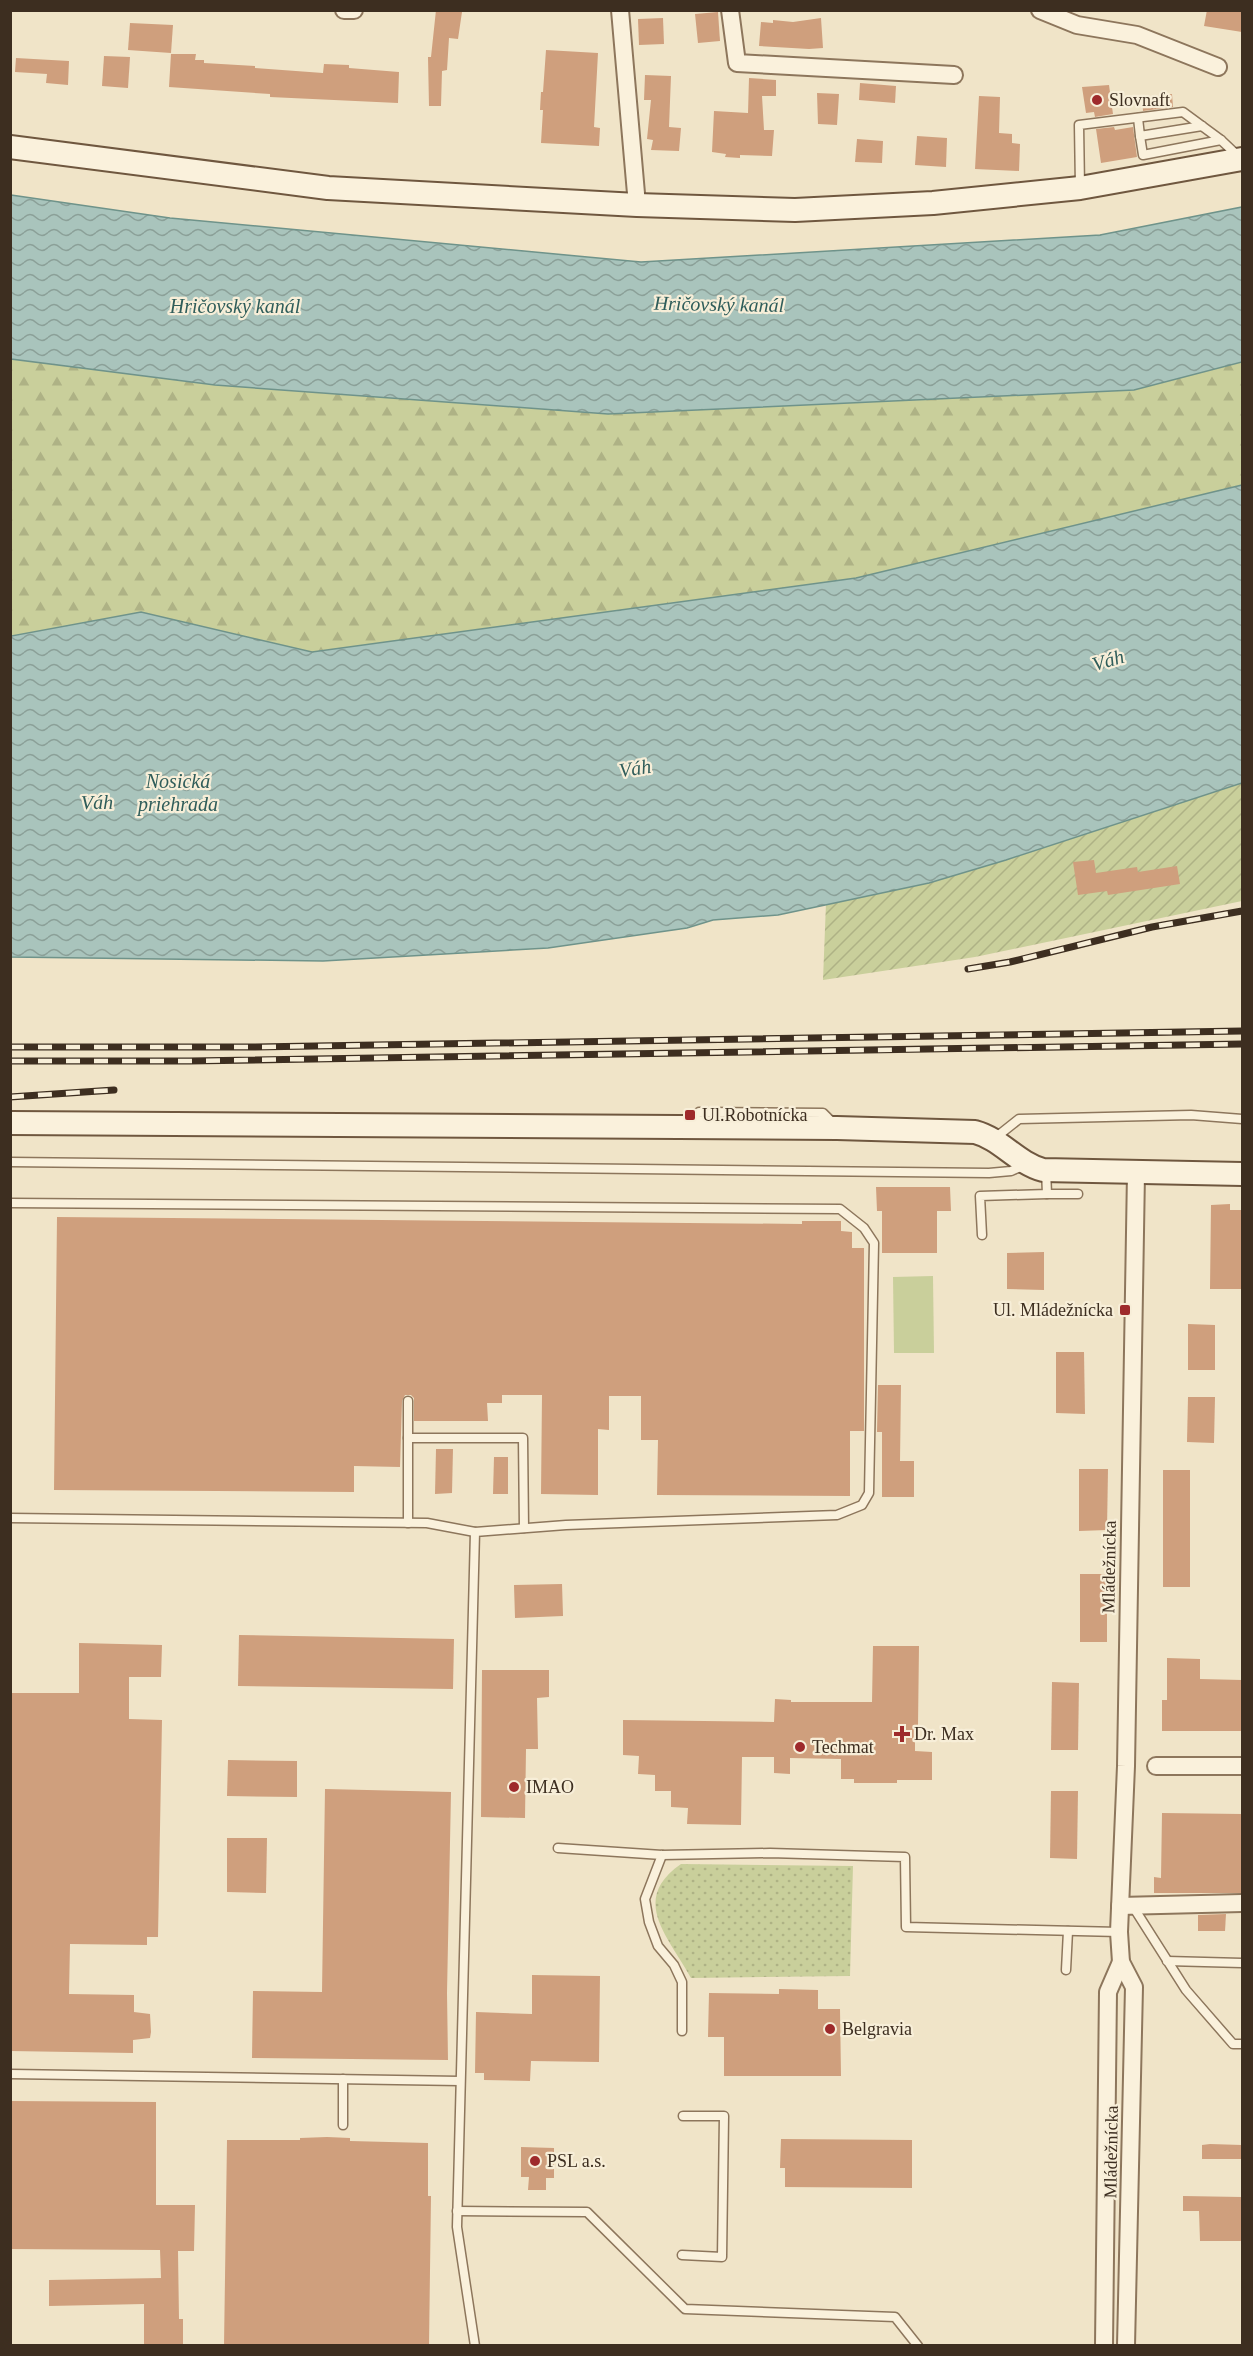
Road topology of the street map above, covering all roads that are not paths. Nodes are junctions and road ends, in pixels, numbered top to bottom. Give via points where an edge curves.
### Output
1 (344, 10) edge
2 (354, 10) edge
3 (620, 10) edge
4 (730, 10) edge
5 (1040, 10) edge
6 (1218, 67) dead end
7 (954, 75) dead end
8 (1138, 118) junction
9 (1202, 126) junction
10 (1140, 136) junction
11 (1221, 140) junction
12 (10, 147) edge
13 (1242, 159) edge
14 (1080, 188) junction
15 (637, 205) junction
16 (1242, 1119) edge
17 (10, 1123) edge
18 (993, 1139) junction
19 (10, 1162) edge
20 (1037, 1167) junction
21 (1136, 1173) junction
22 (1242, 1174) edge
23 (1047, 1194) junction
24 (1078, 1194) dead end
25 (10, 1203) edge
26 (982, 1235) dead end
27 (408, 1401) dead end
28 (408, 1438) junction
29 (10, 1518) edge
30 (408, 1523) junction
31 (524, 1528) junction
32 (475, 1532) junction
33 (1156, 1766) dead end
34 (1242, 1766) edge
35 (558, 1848) dead end
36 (662, 1855) junction
37 (1242, 1903) edge
38 (1126, 1906) junction
39 (1068, 1931) junction
40 (1119, 1932) junction
41 (1167, 1961) junction
42 (1121, 1962) junction
43 (1242, 1963) edge
44 (1066, 1970) dead end
45 (682, 2031) dead end
46 (1242, 2044) edge
47 (10, 2074) edge
48 (343, 2079) junction
49 (460, 2081) junction
50 (684, 2116) dead end
51 (342, 2125) dead end
52 (457, 2211) junction
53 (682, 2255) dead end
54 (475, 2346) edge
55 (918, 2346) edge
56 (1104, 2346) edge
57 (1126, 2346) edge

1 - 2 street
3 - 15 street
4 - 7 street via 737,63
5 - 6 street via 1077,24 1137,35
8 - 9 lane via 1183,112
8 - 10 lane
8 - 14 lane via 1079,125
9 - 10 lane
9 - 11 lane
10 - 11 lane via 1143,155
11 - 13 lane
12 - 15 main road via 328,188
13 - 14 main road
14 - 15 main road via 795,210
16 - 18 lane via 1191,1115 1019,1119
17 - 18 main road via 837,1128 975,1132
18 - 20 main road
19 - 20 lane via 989,1173
20 - 21 main road
20 - 23 lane
21 - 22 main road
21 - 38 street, Mládežnícka
23 - 24 lane
23 - 26 lane via 980,1196
25 - 31 lane via 840,1209 864,1228 873,1243 869,1493 862,1505 837,1515 813,1517
27 - 28 lane
28 - 30 lane
28 - 31 lane via 523,1438
29 - 30 lane
30 - 32 lane
31 - 32 lane
32 - 49 lane
33 - 34 street
35 - 36 lane
36 - 39 lane via 904,1857 906,1927
36 - 45 lane via 645,1899 658,1946 682,1982
37 - 38 street
38 - 40 street, Mládežnícka
38 - 41 lane
39 - 40 lane
39 - 44 lane
40 - 42 street, Mládežnícka
41 - 43 lane
41 - 46 lane via 1186,1990 1233,2044
42 - 56 street, Mládežnícka via 1108,1992
42 - 57 street, Mládežnícka via 1134,1988
47 - 48 lane
48 - 49 lane
48 - 51 lane
49 - 52 lane
50 - 53 lane via 724,2116 722,2258
52 - 54 lane
52 - 55 lane via 587,2212 685,2309 895,2317

